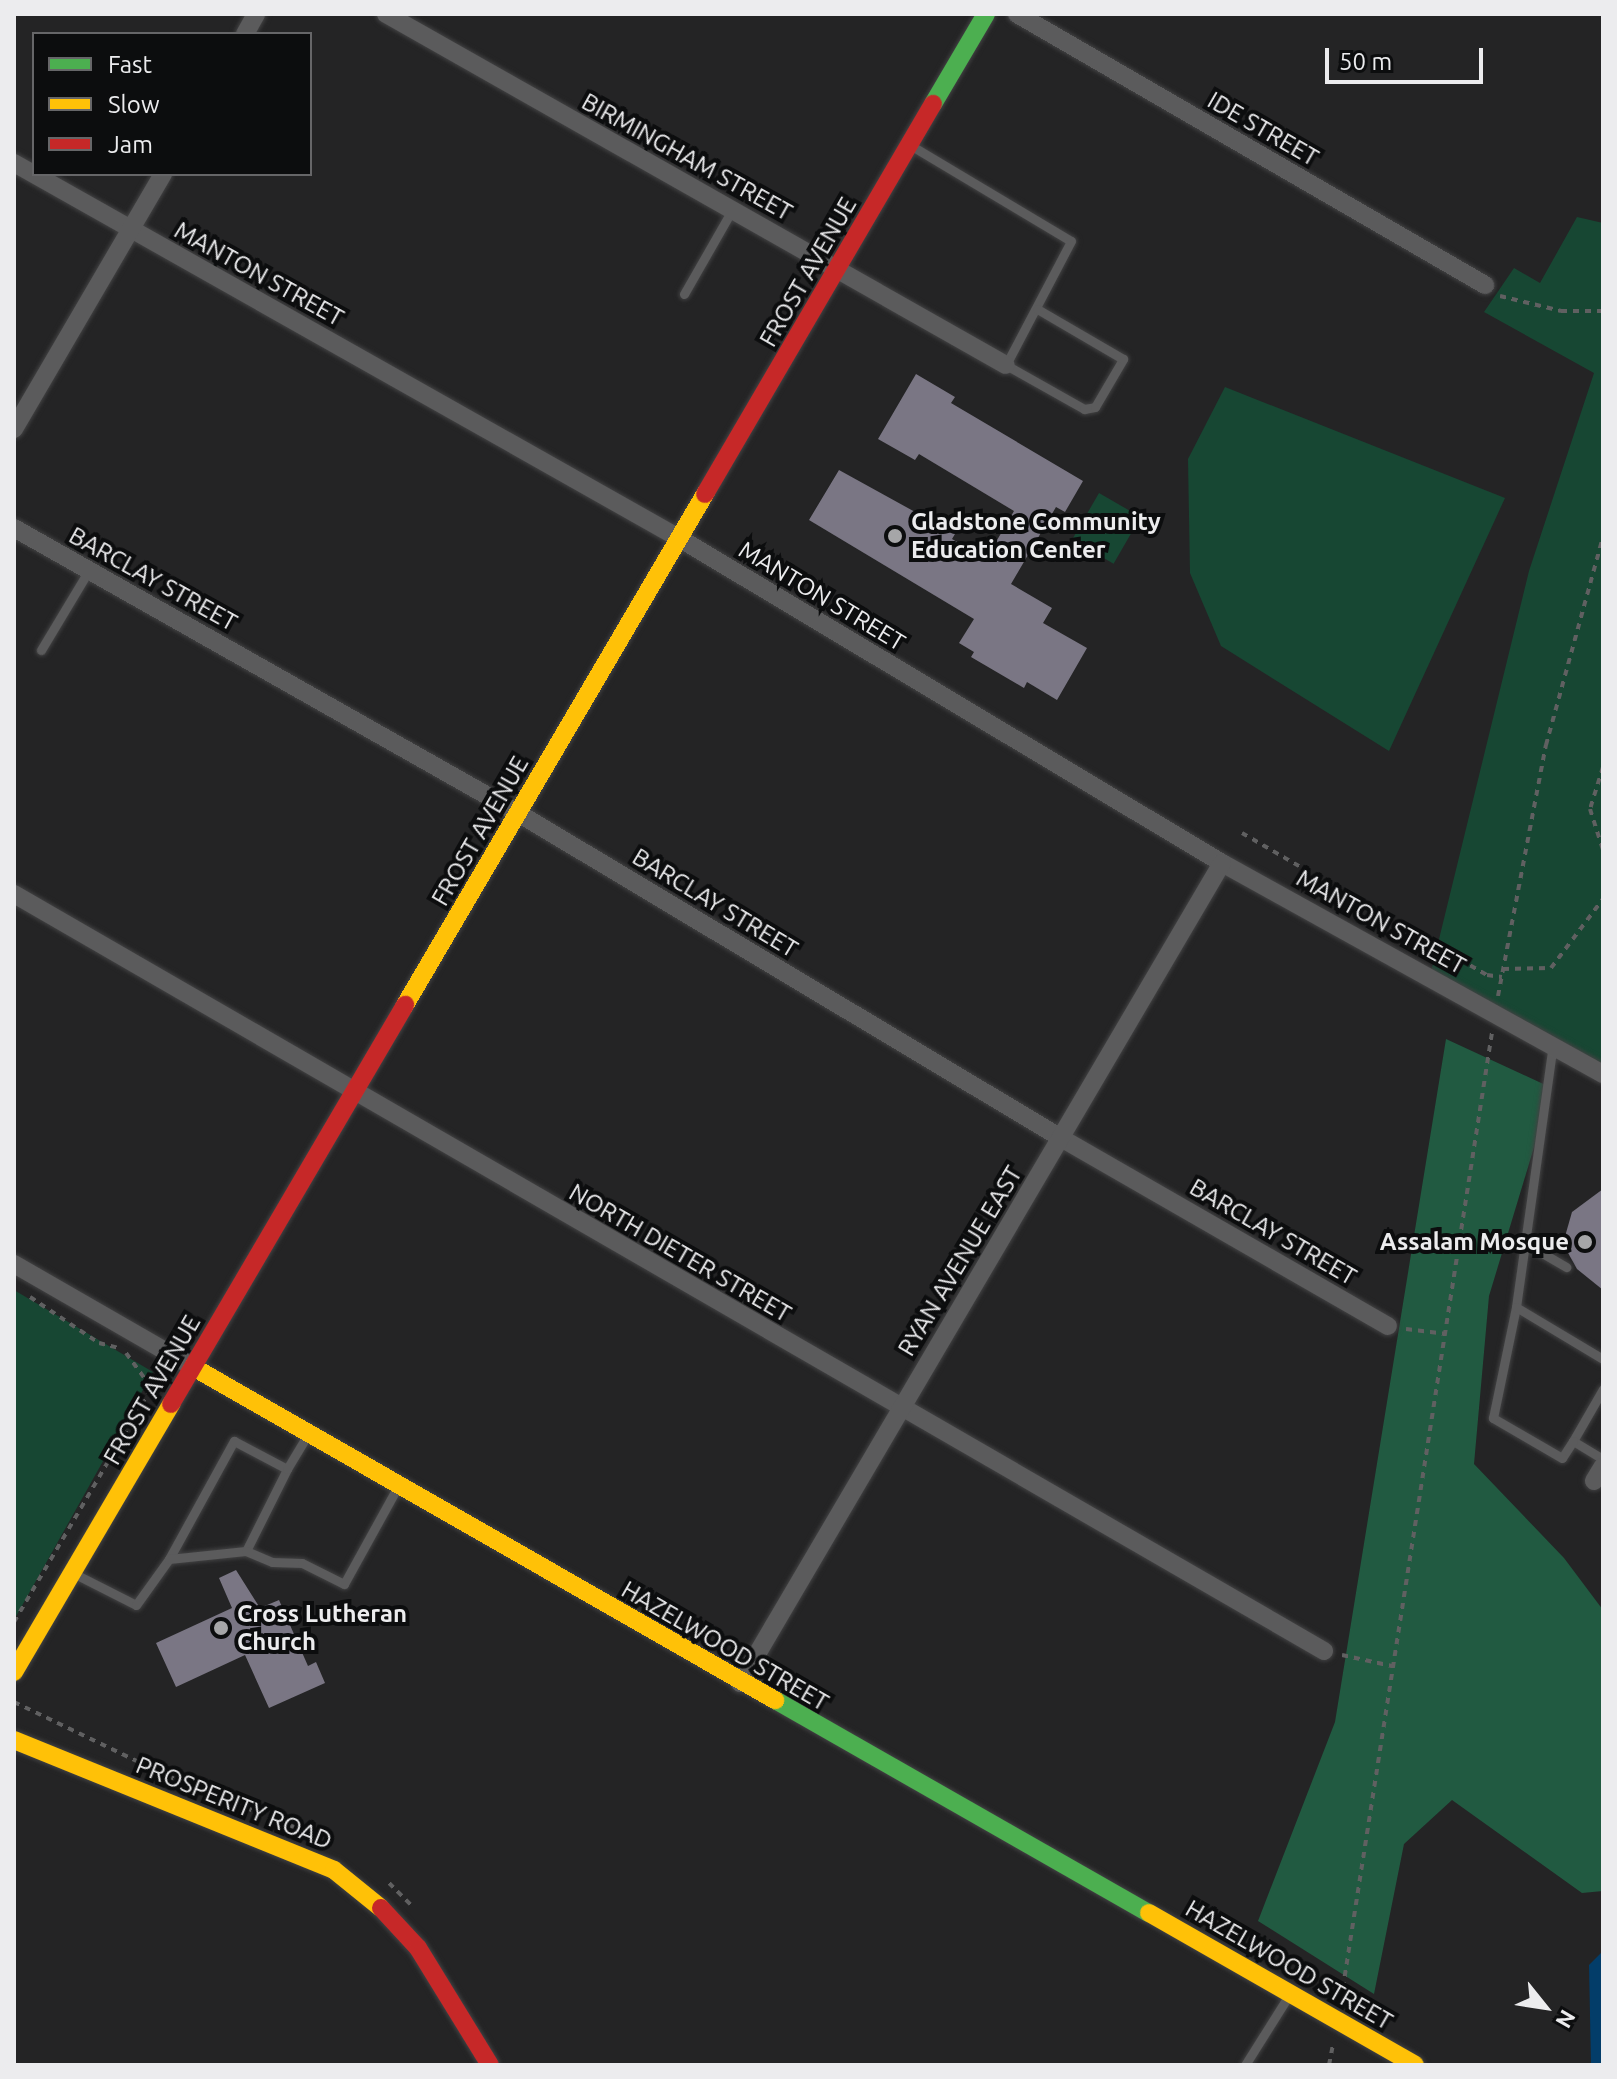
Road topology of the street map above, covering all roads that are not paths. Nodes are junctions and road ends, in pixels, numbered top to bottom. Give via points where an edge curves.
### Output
1 (256, 14) edge
2 (386, 14) edge
3 (986, 14) edge
4 (1017, 14) edge
5 (246, 32) edge
6 (910, 145) junction
7 (14, 163) edge
8 (32, 173) edge
9 (37, 176) edge
10 (162, 176) edge
11 (731, 212) junction
12 (131, 229) junction
13 (839, 269) junction
14 (1485, 285) road end
15 (684, 294) dead end
16 (1037, 309) junction
17 (1006, 365) junction
18 (14, 429) edge
19 (14, 528) edge
20 (679, 538) junction
21 (89, 570) junction
22 (41, 650) dead end
23 (518, 813) junction
24 (1222, 863) junction
25 (14, 894) edge
26 (1553, 1045) junction
27 (1603, 1074) edge
28 (355, 1091) junction
29 (1061, 1138) junction
30 (1525, 1243) junction
31 (14, 1264) edge
32 (1566, 1267) dead end
33 (1516, 1307) junction
34 (1388, 1326) road end
35 (1603, 1359) edge
36 (193, 1367) junction
37 (1603, 1389) edge
38 (901, 1409) junction
39 (308, 1434) junction
40 (1573, 1441) junction
41 (1603, 1459) edge
42 (287, 1469) junction
43 (398, 1486) junction
44 (246, 1551) junction
45 (169, 1559) junction
46 (72, 1573) junction
47 (1324, 1651) road end
48 (14, 1672) edge
49 (740, 1683) junction
50 (14, 1740) edge
51 (1291, 1993) junction
52 (490, 2065) edge
53 (1245, 2065) edge
54 (1415, 2065) edge

1 - 5 street
2 - 11 street, BIRMINGHAM STREET
3 - 6 street, FROST AVENUE
4 - 14 street, IDE STREET
6 - 13 street, FROST AVENUE
6 - 16 lane via 1071,241
7 - 8 street, MANTON STREET
9 - 12 street, MANTON STREET
10 - 12 street
11 - 13 street, BIRMINGHAM STREET
11 - 15 lane
12 - 18 street
12 - 20 street, MANTON STREET
13 - 17 street, BIRMINGHAM STREET
13 - 20 street, FROST AVENUE
16 - 17 lane
16 - 17 lane via 1123,359 1095,407 1084,409
19 - 21 street, BARCLAY STREET
20 - 23 street, FROST AVENUE
20 - 24 street, MANTON STREET
21 - 22 lane
21 - 23 street, BARCLAY STREET
23 - 28 street, FROST AVENUE
23 - 29 street, BARCLAY STREET
24 - 26 street, MANTON STREET
24 - 29 street, RYAN AVENUE EAST
25 - 28 street, NORTH DIETER STREET
26 - 27 street, MANTON STREET
26 - 30 lane
28 - 36 street, FROST AVENUE
28 - 38 street, NORTH DIETER STREET
29 - 34 street, BARCLAY STREET
29 - 38 street, RYAN AVENUE EAST
30 - 32 lane
30 - 33 lane
31 - 36 street, HAZELWOOD STREET
33 - 35 lane
33 - 40 lane via 1493,1418 1562,1458
36 - 39 street, HAZELWOOD STREET
36 - 46 street, FROST AVENUE
37 - 40 lane
38 - 47 street, NORTH DIETER STREET
38 - 49 street, RYAN AVENUE EAST
39 - 42 lane
39 - 43 street, HAZELWOOD STREET
40 - 41 lane
42 - 44 lane
42 - 45 lane via 234,1441
43 - 44 lane via 344,1584 302,1563 272,1562
43 - 49 street, HAZELWOOD STREET
44 - 45 lane
45 - 46 lane via 136,1605
46 - 48 street, FROST AVENUE
49 - 51 street, HAZELWOOD STREET
50 - 52 street, PROSPERITY ROAD via 301,1853 344,1877 393,1918 418,1948
51 - 53 lane
51 - 54 street, HAZELWOOD STREET

